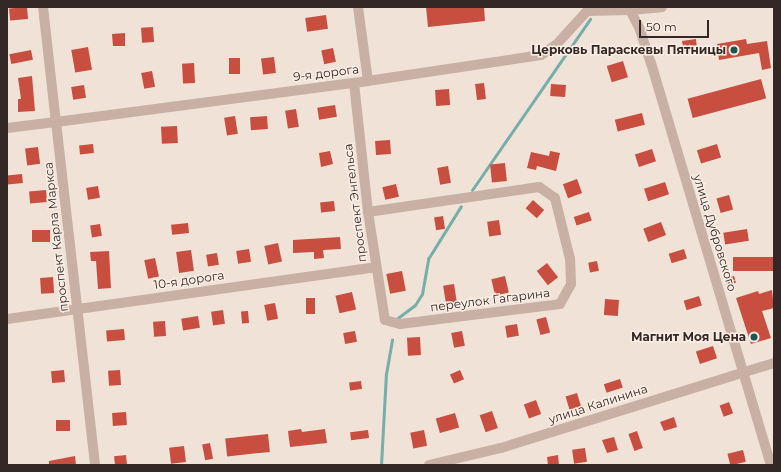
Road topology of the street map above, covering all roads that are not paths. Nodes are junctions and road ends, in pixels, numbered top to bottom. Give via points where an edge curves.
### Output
1 (43, 7) edge
2 (358, 7) edge
3 (662, 7) edge
4 (587, 9) edge
5 (630, 10) junction
6 (368, 81) junction
7 (354, 83) junction
8 (56, 122) junction
9 (7, 128) edge
10 (368, 212) junction
11 (375, 267) junction
12 (76, 310) junction
13 (7, 319) edge
14 (385, 320) joint
15 (774, 363) edge
16 (743, 372) junction
17 (95, 465) edge
18 (429, 465) edge
19 (771, 465) edge

1 - 8 street, проспект Карла Маркса
2 - 6 street
3 - 5 street, 9-я дорога
4 - 5 street, 9-я дорога
4 - 6 street, 9-я дорога via 556,45 541,55
5 - 16 street, улица Дубровского via 638,24 651,63
6 - 7 street, 9-я дорога
7 - 8 street, 9-я дорога
7 - 10 street, проспект Энгельса
8 - 9 street, 9-я дорога
8 - 12 street, проспект Карла Маркса
10 - 11 street, проспект Энгельса
10 - 14 street, переулок Гагарина via 539,188 555,198 570,259 571,284 560,304 400,324
11 - 12 street, 10-я дорога
11 - 14 street, проспект Энгельса
12 - 13 street, 10-я дорога
12 - 17 street, проспект Карла Маркса
15 - 16 street, улица Калинина
16 - 18 street, улица Калинина via 501,448
16 - 19 street, улица Дубровского

